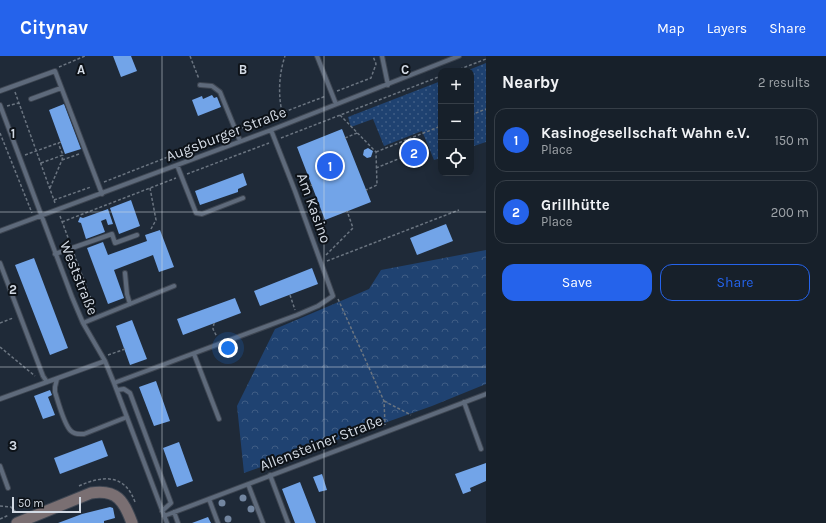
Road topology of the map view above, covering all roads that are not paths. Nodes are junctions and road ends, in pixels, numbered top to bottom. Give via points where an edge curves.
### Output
1 (317, 56) edge
2 (382, 56) edge
3 (460, 56) edge
4 (388, 84) junction
5 (200, 85) road end
6 (61, 88) junction
7 (0, 91) edge
8 (31, 99) dead end
9 (336, 104) junction
10 (0, 105) edge
11 (271, 130) junction
12 (240, 141) junction
13 (177, 165) junction
14 (102, 194) junction
15 (243, 198) dead end
16 (42, 217) junction
17 (0, 232) edge
18 (137, 235) dead end
19 (56, 254) junction
20 (0, 262) edge
21 (125, 273) dead end
22 (174, 286) dead end
23 (130, 304) junction
24 (83, 323) junction
25 (194, 354) junction
26 (104, 359) junction
27 (57, 379) junction
28 (47, 382) junction
29 (114, 383) junction
30 (117, 390) junction
31 (486, 394) edge
32 (0, 399) edge
33 (464, 402) junction
34 (127, 418) junction
35 (219, 420) dead end
36 (482, 449) dead end
37 (0, 466) edge
38 (270, 475) junction
39 (248, 484) junction
40 (8, 488) dead end
41 (209, 499) junction
42 (162, 511) junction
43 (174, 512) junction
44 (164, 516) junction
45 (17, 518) edge
46 (132, 523) edge
47 (166, 523) edge
48 (178, 523) edge
49 (218, 523) edge
50 (263, 523) edge
51 (288, 523) edge

1 - 9 lane
2 - 4 lane
3 - 4 lane, Augsburger Straße
4 - 9 lane, Augsburger Straße
5 - 12 lane via 212,86 220,92
6 - 7 lane via 55,71
6 - 8 lane
6 - 14 lane
9 - 11 lane, Augsburger Straße
10 - 16 lane, Weststraße
11 - 12 lane, Augsburger Straße
11 - 25 lane, Am Kasino via 333,296 297,315
12 - 13 lane, Augsburger Straße
13 - 14 lane, Augsburger Straße
13 - 15 lane via 196,213 202,214
14 - 16 lane, Augsburger Straße
16 - 17 lane, Augsburger Straße
16 - 19 lane, Weststraße
18 - 19 lane via 115,243 112,234
19 - 24 lane, Weststraße
20 - 28 lane
21 - 23 lane
22 - 23 lane
23 - 24 lane
24 - 26 lane, Weststraße
25 - 29 lane
25 - 35 lane
26 - 27 lane
26 - 29 lane, Weststraße
27 - 28 lane
27 - 34 lane via 55,392 66,425 76,434 84,434
28 - 32 lane
29 - 30 lane, Weststraße
30 - 34 lane, Weststraße
30 - 42 lane via 124,389 130,393 171,503
31 - 33 lane, Allensteiner Straße
33 - 36 lane
33 - 38 lane, Allensteiner Straße
34 - 42 lane, Weststraße
37 - 40 lane
38 - 39 lane, Allensteiner Straße
38 - 51 lane
39 - 41 lane, Allensteiner Straße
39 - 50 lane
41 - 43 lane, Allensteiner Straße
41 - 49 lane
42 - 44 lane, Weststraße
43 - 44 lane, Allensteiner Straße
43 - 48 lane
44 - 47 lane, Weststraße
45 - 46 street via 91,494 110,492 125,505

